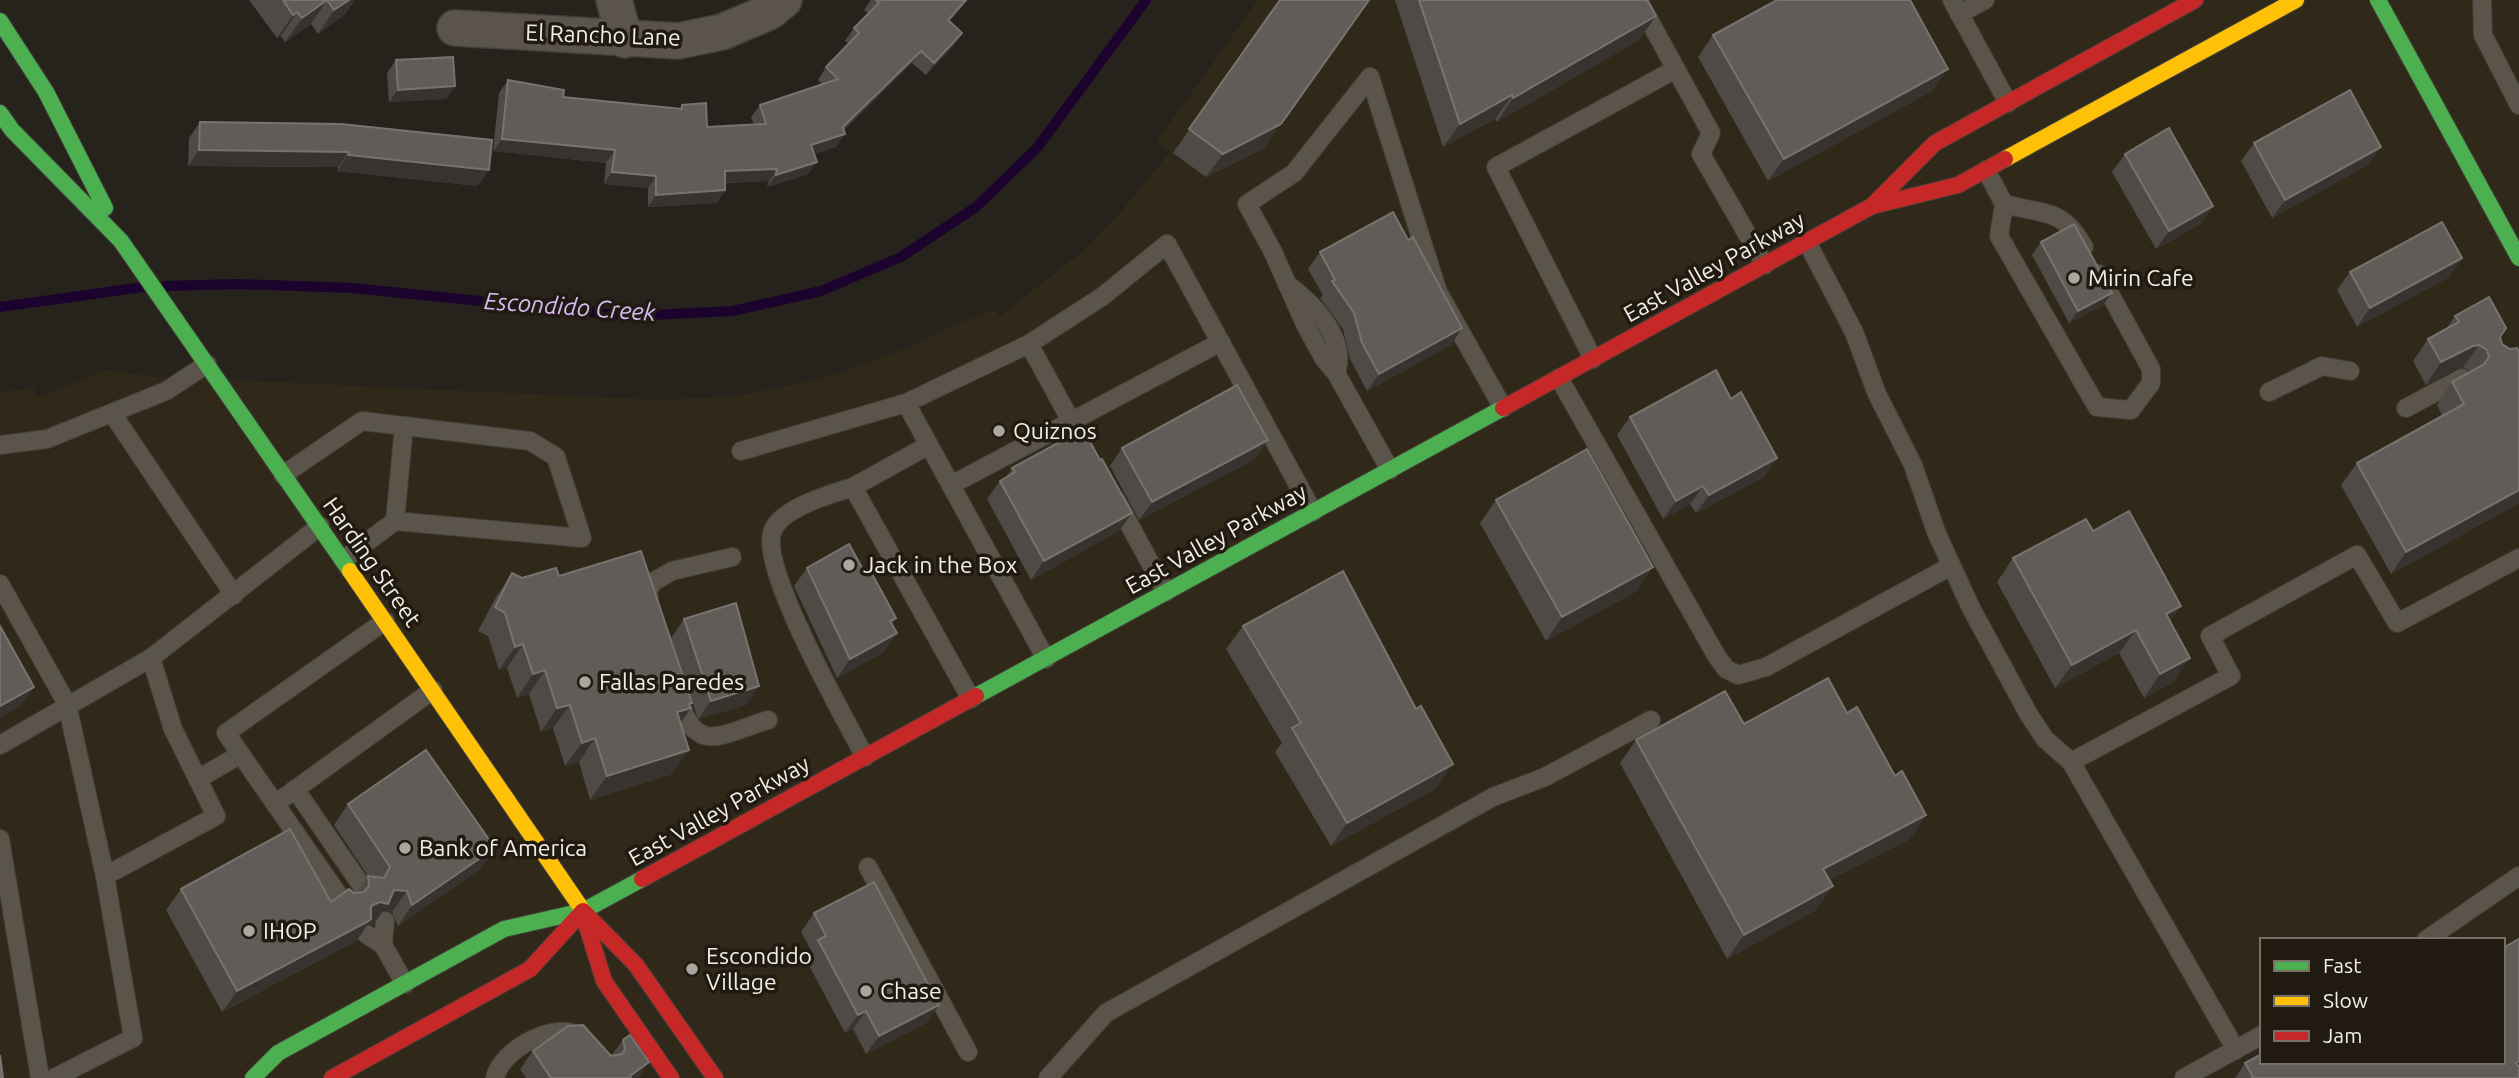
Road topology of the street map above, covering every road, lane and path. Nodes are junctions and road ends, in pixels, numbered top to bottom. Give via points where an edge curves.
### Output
1 (614, 0) edge
2 (784, 0) edge
3 (1638, 0) edge
4 (1985, 0) edge
5 (2195, 0) edge
6 (2296, 0) edge
7 (2378, 0) edge
8 (2482, 0) edge
9 (1955, 7) edge
10 (0, 21) edge
11 (454, 28) dead end
12 (625, 40) junction
13 (1676, 69) junction
14 (2008, 103) junction
15 (2519, 105) edge
16 (0, 113) edge
17 (1986, 170) junction
18 (2004, 204) junction
19 (1872, 206) junction
20 (2514, 235) edge
21 (121, 241) junction
22 (1807, 242) junction
23 (2519, 258) edge
24 (1765, 265) junction
25 (1221, 342) junction
26 (1029, 344) junction
27 (203, 357) junction
28 (1593, 359) junction
29 (2350, 372) dead end
30 (1559, 378) junction
31 (2462, 378) edge
32 (2269, 393) dead end
33 (906, 403) junction
34 (1503, 408) junction
35 (2406, 408) dead end
36 (112, 413) junction
37 (1071, 421) junction
38 (404, 426) junction
39 (1084, 444) edge
40 (0, 445) edge
41 (929, 445) junction
42 (741, 452) dead end
43 (1390, 470) junction
44 (283, 475) junction
45 (1104, 479) edge
46 (951, 485) junction
47 (853, 487) junction
48 (1313, 512) junction
49 (394, 521) junction
50 (320, 526) junction
51 (732, 557) dead end
52 (2519, 558) edge
53 (343, 560) junction
54 (1951, 566) junction
55 (0, 584) edge
56 (1166, 592) junction
57 (234, 594) junction
58 (385, 621) junction
59 (656, 627) edge
60 (151, 658) junction
61 (1045, 659) junction
62 (672, 679) edge
63 (432, 690) junction
64 (971, 699) junction
65 (67, 704) junction
66 (768, 720) dead end
67 (1651, 720) dead end
68 (0, 745) edge
69 (241, 754) junction
70 (865, 757) junction
71 (2071, 762) junction
72 (198, 779) junction
73 (295, 789) junction
74 (275, 804) junction
75 (0, 839) edge
76 (868, 867) dead end
77 (106, 876) junction
78 (2519, 876) edge
79 (364, 889) edge
80 (344, 903) edge
81 (583, 911) junction
82 (386, 921) edge
83 (366, 934) edge
84 (2429, 938) edge
85 (383, 945) junction
86 (405, 984) junction
87 (2260, 1036) edge
88 (2236, 1050) junction
89 (968, 1052) dead end
90 (593, 1053) edge
91 (40, 1078) edge
92 (54, 1078) edge
93 (253, 1078) edge
94 (332, 1078) edge
95 (495, 1078) edge
96 (671, 1078) edge
97 (715, 1078) edge
98 (1048, 1078) edge
99 (2184, 1078) edge

1 - 12 street
2 - 12 street, El Rancho Lane via 769,12 722,32 678,41
3 - 13 lane
4 - 9 lane
5 - 14 main road, East Valley Parkway
6 - 17 main road, East Valley Parkway
7 - 20 main road
8 - 15 lane via 2483,35
9 - 14 lane
10 - 21 main road, Harding Street via 46,92
11 - 12 street, El Rancho Lane
13 - 24 lane via 1711,133 1701,153
13 - 28 lane via 1496,167
14 - 19 main road, East Valley Parkway via 1935,143
16 - 21 main road, Harding Street
17 - 18 lane
17 - 19 main road, East Valley Parkway via 1958,185
18 - 18 lane via 1998,236 2097,407 2131,410 2151,383 2151,369 2072,225 2050,214
19 - 22 main road, East Valley Parkway
20 - 23 main road
21 - 27 main road, Harding Street
22 - 24 main road, East Valley Parkway
22 - 54 lane via 1854,332 1877,394 1913,465
24 - 28 main road, East Valley Parkway
25 - 26 lane via 1167,244 1103,296
25 - 37 lane
25 - 48 lane
26 - 33 lane
26 - 37 lane
27 - 36 lane via 166,391
27 - 44 main road, Harding Street
28 - 30 main road, East Valley Parkway
29 - 32 lane via 2322,366
30 - 34 main road, East Valley Parkway
30 - 54 lane via 1716,654 1726,669 1738,675 1766,667
31 - 35 lane
33 - 41 lane
33 - 42 lane
34 - 43 main road, East Valley Parkway
34 - 43 lane via 1438,292 1370,77 1294,173 1247,204 1324,359
36 - 40 lane via 47,439
36 - 57 lane
37 - 39 lane
37 - 46 lane
38 - 44 lane via 362,421
38 - 49 lane
38 - 49 lane via 530,441 556,457 582,538
41 - 46 lane
41 - 47 lane
43 - 48 main road, East Valley Parkway
44 - 50 main road, Harding Street
45 - 56 lane
46 - 61 lane
47 - 64 lane
47 - 70 lane via 818,498 779,521 772,530 771,545 785,601
48 - 56 main road, East Valley Parkway
49 - 53 lane
50 - 53 main road, Harding Street
50 - 57 lane
51 - 59 lane via 671,571 653,582 648,601
52 - 71 lane via 2397,623 2357,555 2210,636 2231,676
53 - 58 main road, Harding Street
54 - 71 lane via 2029,715 2045,739
55 - 65 lane
56 - 61 main road, East Valley Parkway
57 - 60 lane
58 - 63 main road, Harding Street
58 - 69 lane via 226,733
60 - 65 lane
60 - 72 lane via 173,729
61 - 64 main road, East Valley Parkway
62 - 66 lane via 687,725 701,736
63 - 73 lane
63 - 81 main road, Harding Street
64 - 70 main road, East Valley Parkway
65 - 68 lane
65 - 77 lane
67 - 98 lane via 1545,777 1493,797 1106,1013
69 - 72 lane
69 - 74 lane
70 - 81 main road, East Valley Parkway
71 - 88 lane
72 - 77 lane via 216,816
73 - 74 lane
73 - 79 lane
74 - 80 lane
75 - 91 lane
76 - 89 lane
77 - 92 lane via 133,1038
78 - 84 lane
81 - 86 main road, East Valley Parkway via 504,929
81 - 94 main road, East Valley Parkway via 530,969
81 - 96 main road via 604,981
81 - 97 main road via 636,965
82 - 85 lane
83 - 85 lane
85 - 86 lane
86 - 93 main road, East Valley Parkway via 278,1054
87 - 88 lane
88 - 99 lane
90 - 95 lane via 575,1032 555,1030 512,1052 496,1070

